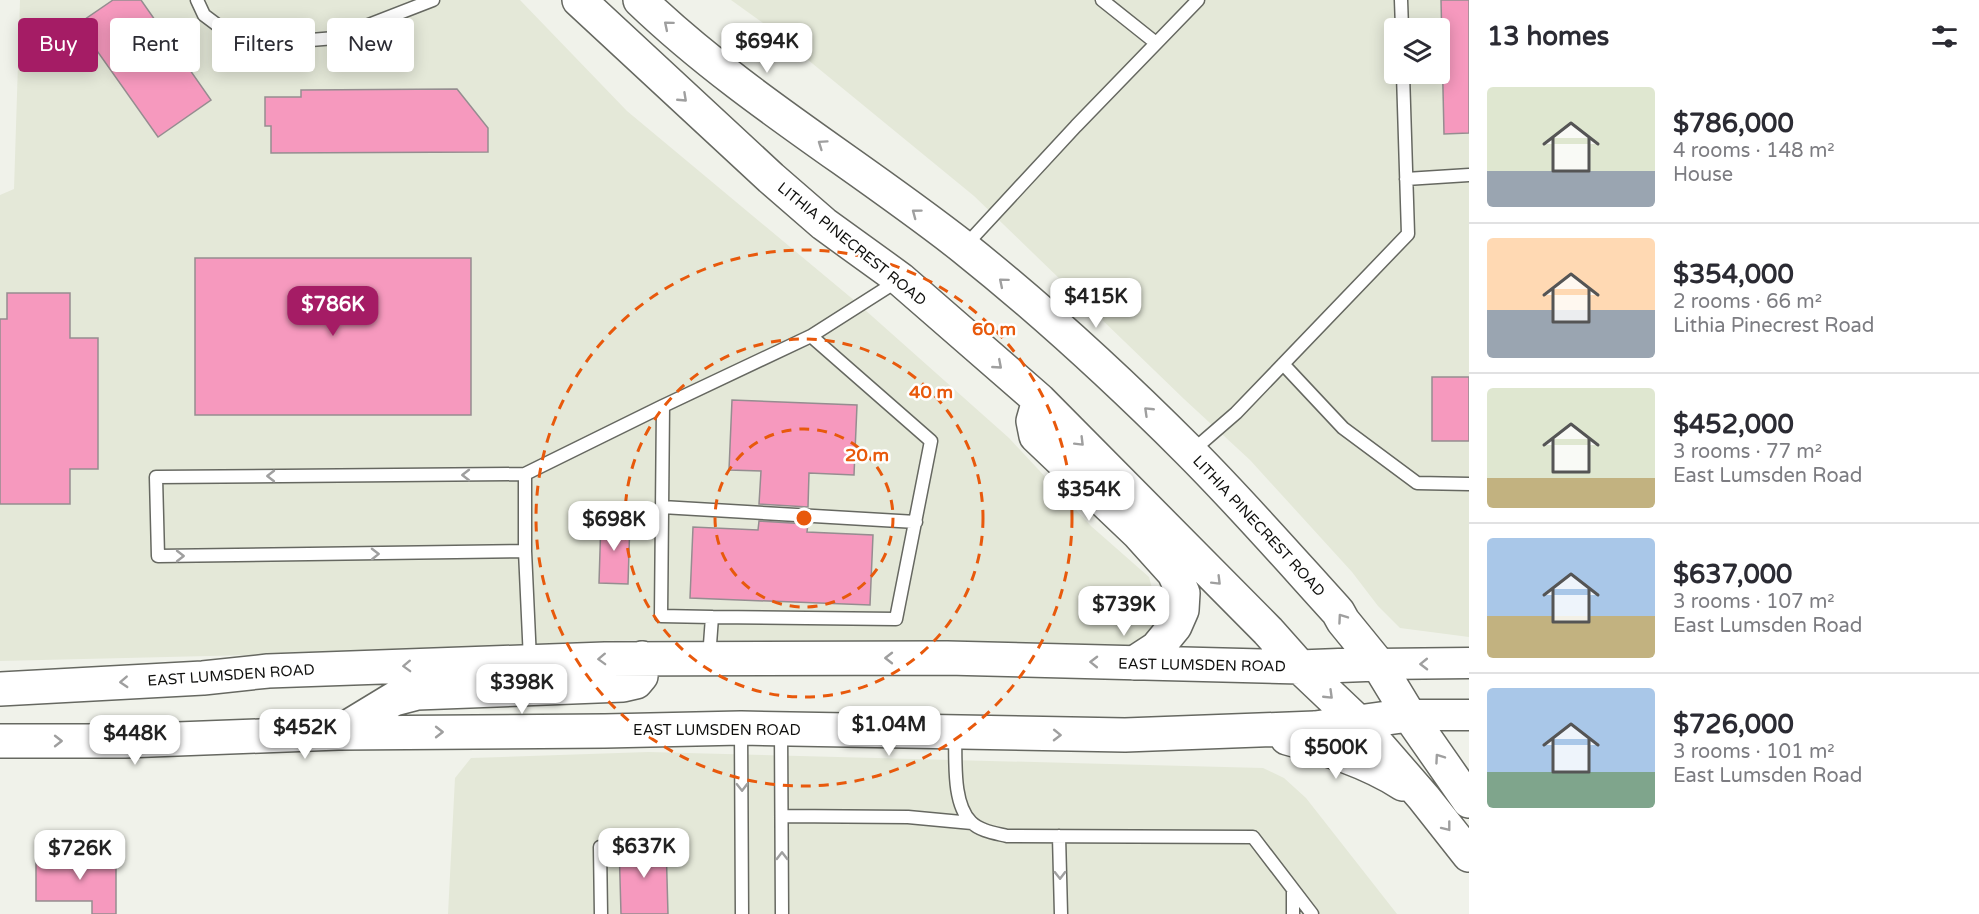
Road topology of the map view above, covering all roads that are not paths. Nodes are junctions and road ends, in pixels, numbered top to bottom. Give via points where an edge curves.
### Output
1 (197, 0) edge
2 (433, 0) edge
3 (579, 0) edge
4 (640, 0) edge
5 (1102, 0) edge
6 (1198, 0) edge
7 (1401, 0) edge
8 (1402, 18) edge
9 (1156, 44) junction
10 (1403, 84) edge
11 (1469, 175) edge
12 (1406, 179) junction
13 (963, 248) junction
14 (900, 279) junction
15 (811, 336) junction
16 (1283, 364) junction
17 (1039, 400) junction
18 (663, 406) junction
19 (1190, 452) junction
20 (525, 474) junction
21 (1469, 484) edge
22 (662, 507) junction
23 (916, 522) junction
24 (525, 551) junction
25 (712, 617) junction
26 (709, 657) junction
27 (642, 658) junction
28 (530, 662) junction
29 (1134, 663) junction
30 (1469, 663) edge
31 (1378, 664) junction
32 (1300, 667) junction
33 (0, 689) edge
34 (1469, 715) edge
35 (1409, 716) junction
36 (1358, 722) junction
37 (741, 728) junction
38 (781, 729) junction
39 (1262, 731) junction
40 (955, 732) junction
41 (339, 733) junction
42 (0, 741) edge
43 (1424, 798) junction
44 (1469, 801) edge
45 (783, 816) junction
46 (972, 823) junction
47 (1059, 836) junction
48 (600, 847) dead end
49 (1469, 855) edge
50 (1293, 890) junction
51 (601, 914) edge
52 (742, 914) edge
53 (782, 914) edge
54 (1060, 914) edge
55 (1293, 914) edge
56 (1312, 914) edge

1 - 2 lane via 204,15 231,36 274,44 335,38
3 -> 14 main road, LITHIA PINECREST ROAD via 771,178 824,224
13 -> 4 main road, LITHIA PINECREST ROAD via 750,94
5 - 9 lane
6 - 9 lane
7 - 8 lane
9 - 13 lane
10 - 12 lane
11 - 12 lane
12 - 16 lane via 1408,234
19 -> 13 main road, LITHIA PINECREST ROAD via 1121,385
14 - 15 lane
14 -> 17 main road, LITHIA PINECREST ROAD
15 - 18 lane
15 - 23 lane via 931,441
16 - 19 lane via 1236,413
16 - 21 lane via 1342,428 1416,483
17 - 29 main road via 1033,421 1036,436 1138,533 1174,573 1183,593 1182,610 1175,626 1157,648
17 -> 32 main road, LITHIA PINECREST ROAD
18 - 20 lane
18 - 22 lane
31 -> 19 main road, LITHIA PINECREST ROAD via 1338,612
20 - 24 lane
20 -> 24 lane via 156,477 158,556
22 - 23 lane
22 - 25 lane via 661,616
23 - 25 lane via 896,619
24 - 28 lane
25 - 26 lane
26 - 27 main road, EAST LUMSDEN ROAD
29 -> 26 main road, EAST LUMSDEN ROAD
27 -> 28 main road, EAST LUMSDEN ROAD
27 - 41 main road via 641,676 636,682 417,693 394,699
28 -> 33 main road, EAST LUMSDEN ROAD via 268,671
29 - 32 main road, EAST LUMSDEN ROAD
30 -> 31 street, EAST LUMSDEN ROAD
31 - 32 main road, EAST LUMSDEN ROAD
31 - 35 main road, LITHIA PINECREST ROAD
32 -> 36 main road, LITHIA PINECREST ROAD
34 - 35 street, EAST LUMSDEN ROAD
35 - 36 main road, EAST LUMSDEN ROAD
44 -> 35 main road, LITHIA PINECREST ROAD
36 - 39 main road, EAST LUMSDEN ROAD
36 - 43 main road, LITHIA PINECREST ROAD
37 - 38 main road, EAST LUMSDEN ROAD
41 -> 37 main road, EAST LUMSDEN ROAD
37 -> 52 lane
38 - 40 main road, EAST LUMSDEN ROAD
38 - 45 lane
40 -> 39 main road, EAST LUMSDEN ROAD via 1096,735
39 - 43 main road via 1361,762
40 - 46 lane via 959,798
42 -> 41 main road, EAST LUMSDEN ROAD
43 -> 49 main road, LITHIA PINECREST ROAD
45 - 46 lane via 908,817
53 -> 45 lane
46 - 47 lane via 1007,836
47 - 50 lane via 1253,837
47 -> 54 lane
48 - 51 lane
50 - 55 lane
50 - 56 lane

